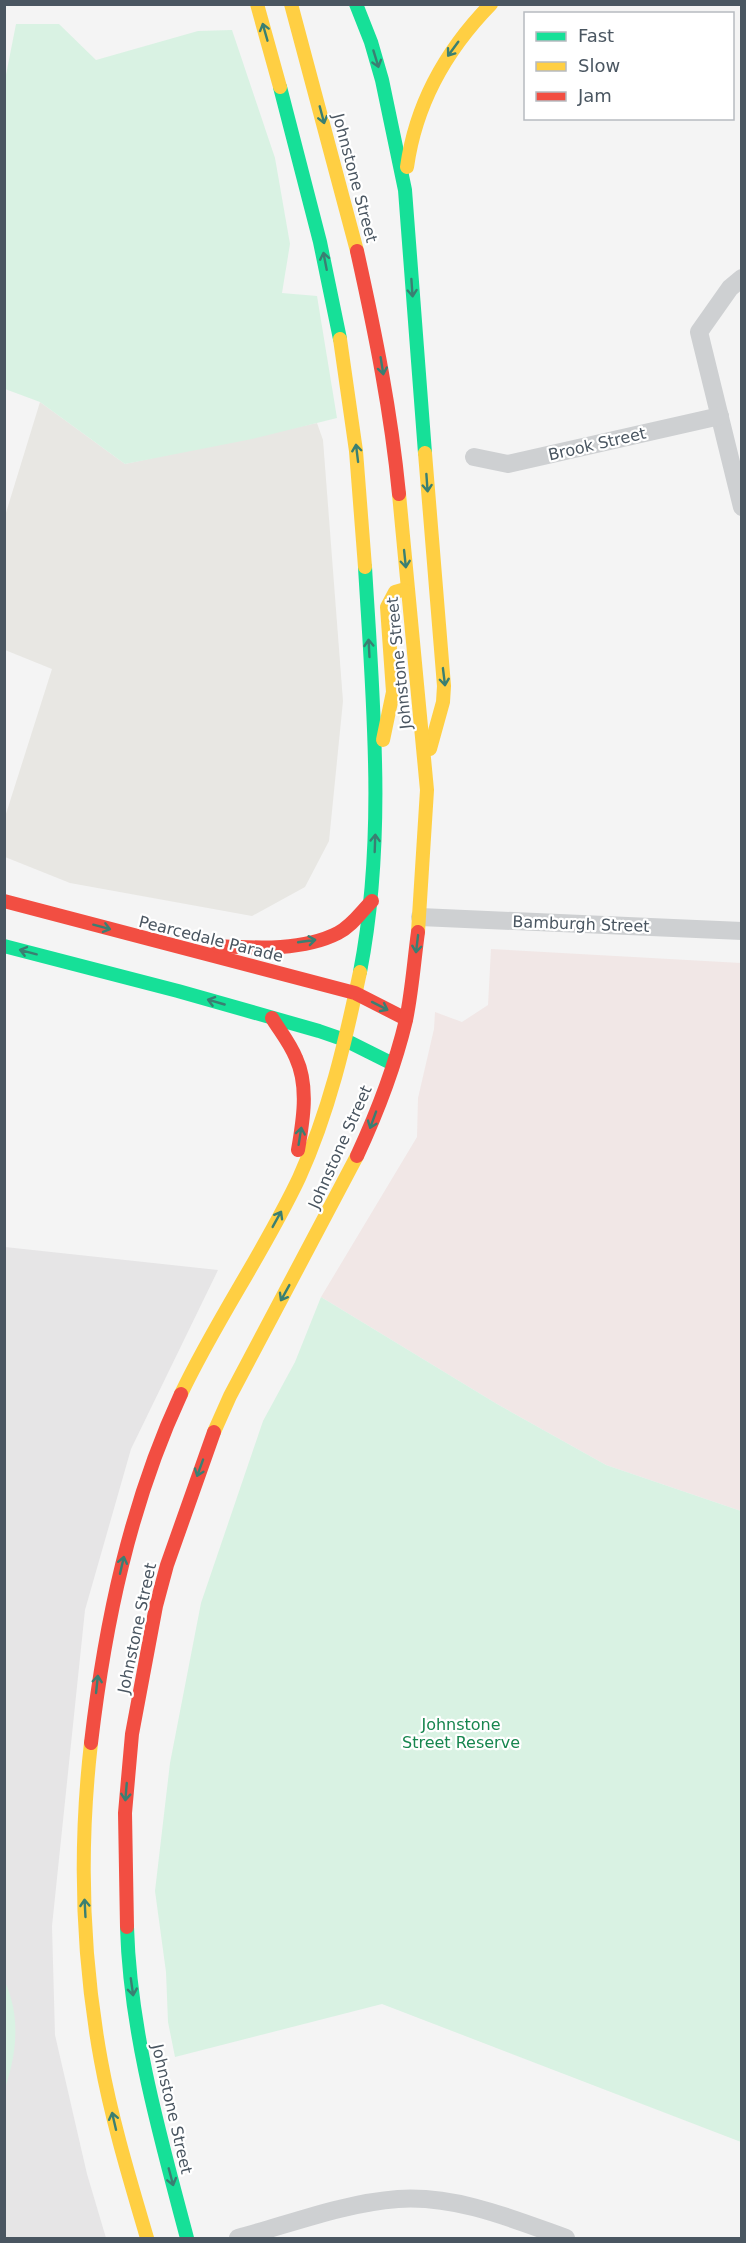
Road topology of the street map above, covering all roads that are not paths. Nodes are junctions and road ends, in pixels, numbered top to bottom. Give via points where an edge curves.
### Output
1 (258, 4) edge
2 (291, 4) edge
3 (356, 4) edge
4 (491, 4) edge
5 (405, 189) junction
6 (741, 278) edge
7 (720, 416) junction
8 (474, 457) dead end
9 (741, 507) edge
10 (408, 592) junction
11 (375, 764) junction
12 (427, 790) junction
13 (4, 901) edge
14 (372, 901) junction
15 (420, 917) junction
16 (741, 931) edge
17 (6, 941) edge
18 (165, 944) junction
19 (355, 993) junction
20 (272, 1018) junction
21 (406, 1019) junction
22 (345, 1040) junction
23 (393, 1065) junction
24 (291, 1193) junction
25 (147, 2238) edge
26 (187, 2238) edge
27 (238, 2238) edge
28 (566, 2238) edge

11 -> 1 main road, Johnstone Street via 362,494 348,386 321,241
2 -> 10 main road, Johnstone Street via 348,213 381,356 394,439
3 -> 5 main road via 382,80
4 -> 5 main road via 458,42 428,91 411,139
5 -> 12 main road via 445,684 441,710 430,738
6 - 7 street via 699,332
7 - 8 street, Brook Street via 508,464
7 - 9 street
10 - 11 main road via 395,592 388,604 392,702
10 - 12 main road, Johnstone Street
14 -> 11 main road, Johnstone Street
12 - 15 main road, Johnstone Street
13 -> 18 main road, Pearcedale Parade via 20,911
18 -> 14 main road via 248,948 319,940 349,926
14 - 19 main road, Johnstone Street
15 - 16 street, Bamburgh Street
15 -> 21 main road, Johnstone Street
20 -> 17 main road
18 - 19 main road, Pearcedale Parade
19 -> 21 main road, Pearcedale Parade
19 - 22 main road, Johnstone Street
20 - 22 main road
24 -> 20 main road via 303,1121 302,1083 298,1061
21 - 23 main road, Johnstone Street
22 - 23 main road
22 - 24 main road, Johnstone Street via 339,1068
23 -> 26 main road, Johnstone Street via 344,1184 230,1396 212,1437 167,1564 132,1734 124,1813 121,1931 141,2051
25 -> 24 main road, Johnstone Street via 114,2122 97,2037 83,1862 98,1677 131,1527 156,1452 196,1362
27 - 28 street via 362,2204 398,2199 489,2211

